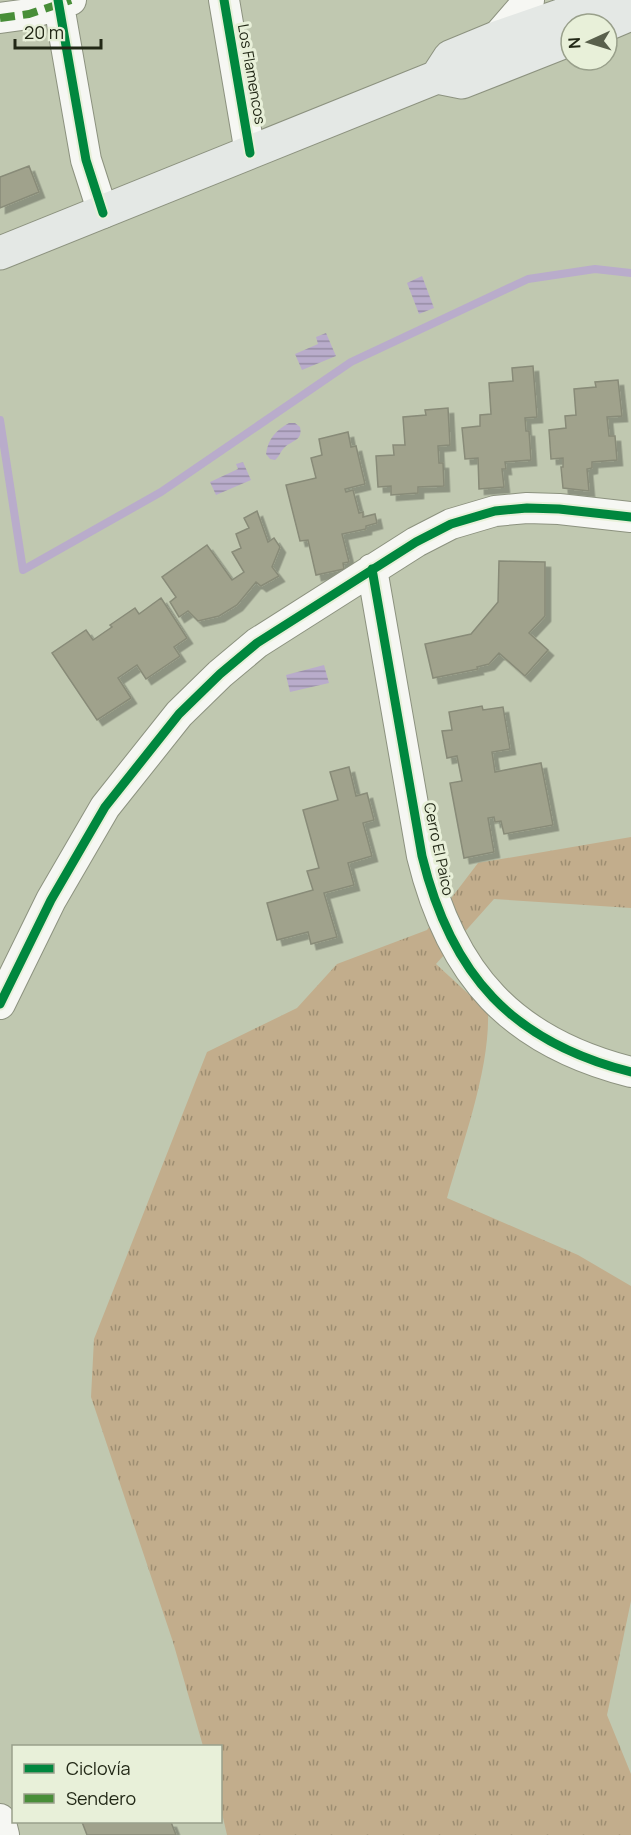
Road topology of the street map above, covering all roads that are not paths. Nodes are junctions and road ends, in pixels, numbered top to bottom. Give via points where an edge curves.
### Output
1 (224, 0) edge
2 (529, 0) edge
3 (606, 0) edge
4 (63, 1) edge
5 (0, 18) edge
6 (496, 38) junction
7 (559, 44) edge
8 (437, 77) junction
9 (250, 153) junction
10 (103, 213) junction
11 (0, 253) edge
12 (631, 517) edge
13 (372, 569) junction
14 (0, 1004) edge
15 (631, 1072) edge
16 (0, 1820) edge
17 (4, 1835) edge

1 - 9 street, Los Flamencos
2 - 6 street
3 - 6 main road
4 - 5 street via 28,14
4 - 10 street via 86,160
6 - 8 main road via 450,57
7 - 8 main road via 462,82
8 - 9 main road
9 - 10 main road
10 - 11 main road
12 - 13 street via 559,509 495,512 433,532
13 - 14 street via 257,644 179,714 105,807 51,900
13 - 15 street, Cerro El Paico via 422,856 446,929 472,974 521,1023 556,1046
16 - 17 street

